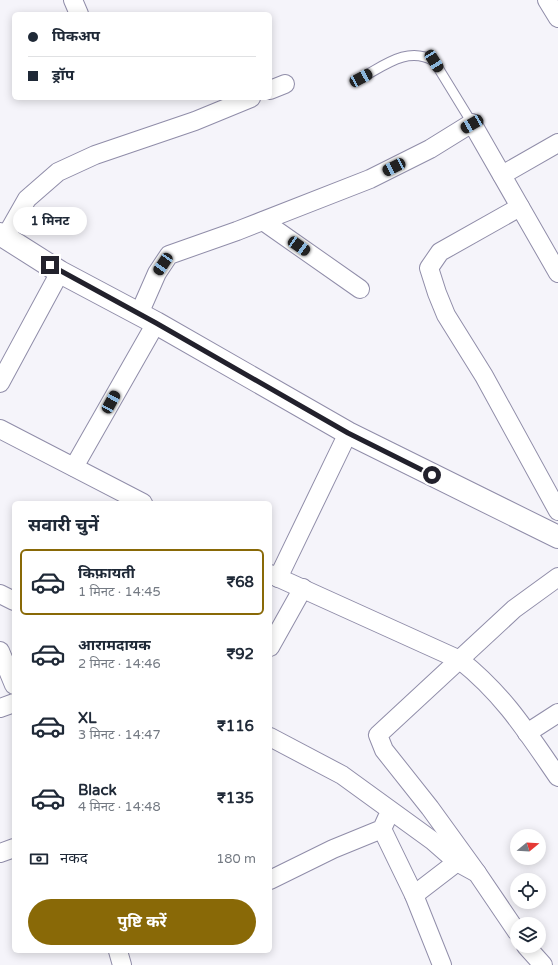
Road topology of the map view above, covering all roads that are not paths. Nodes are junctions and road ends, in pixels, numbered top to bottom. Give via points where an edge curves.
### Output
1 (73, 0) edge
2 (547, 0) edge
3 (78, 12) edge
4 (558, 18) edge
5 (361, 78) dead end
6 (246, 100) edge
7 (472, 124) junction
8 (558, 143) edge
9 (502, 175) junction
10 (520, 207) junction
11 (263, 221) junction
12 (3, 235) edge
13 (60, 272) junction
14 (558, 273) edge
15 (360, 289) dead end
16 (147, 318) junction
17 (0, 383) edge
18 (0, 429) edge
19 (348, 433) junction
20 (74, 467) junction
21 (139, 501) edge
22 (558, 511) edge
23 (558, 537) edge
24 (274, 576) edge
25 (558, 577) edge
26 (303, 588) junction
27 (0, 594) edge
28 (12, 600) edge
29 (272, 643) edge
30 (0, 651) edge
31 (460, 660) junction
32 (12, 680) edge
33 (12, 704) edge
34 (0, 708) edge
35 (558, 713) edge
36 (527, 732) junction
37 (272, 738) edge
38 (558, 777) edge
39 (391, 810) junction
40 (382, 829) junction
41 (12, 849) edge
42 (0, 853) edge
43 (457, 862) junction
44 (477, 873) junction
45 (272, 879) edge
46 (414, 895) junction
47 (510, 922) edge
48 (119, 953) edge
49 (532, 953) edge
50 (122, 965) edge
51 (442, 965) edge
52 (543, 965) edge

1 - 3 street
2 - 4 street
5 - 7 lane via 398,59 414,54 425,56 434,61
6 - 12 street via 195,121 95,155 58,172 26,199
7 - 9 street
7 - 11 street via 430,149 370,179
8 - 9 street
9 - 10 street
10 - 14 street
10 - 22 street via 440,252 429,268 446,315 488,383
11 - 15 street
11 - 16 street via 169,255 157,273
12 - 13 street
13 - 16 street
13 - 17 street
16 - 19 street
16 - 20 street
18 - 20 street
19 - 23 street
19 - 24 street
20 - 21 street
24 - 26 street
25 - 31 street via 514,609
26 - 29 street
26 - 31 street
27 - 28 street
30 - 32 street
31 - 36 street via 483,678 509,706
31 - 44 street via 378,735 384,750
33 - 34 street
35 - 36 street
36 - 38 street
37 - 39 street via 342,775
39 - 40 street
39 - 43 street
40 - 45 street via 333,849
40 - 46 street
41 - 42 street
43 - 44 street
43 - 46 street
44 - 47 street
46 - 51 street
48 - 50 street
49 - 52 street

